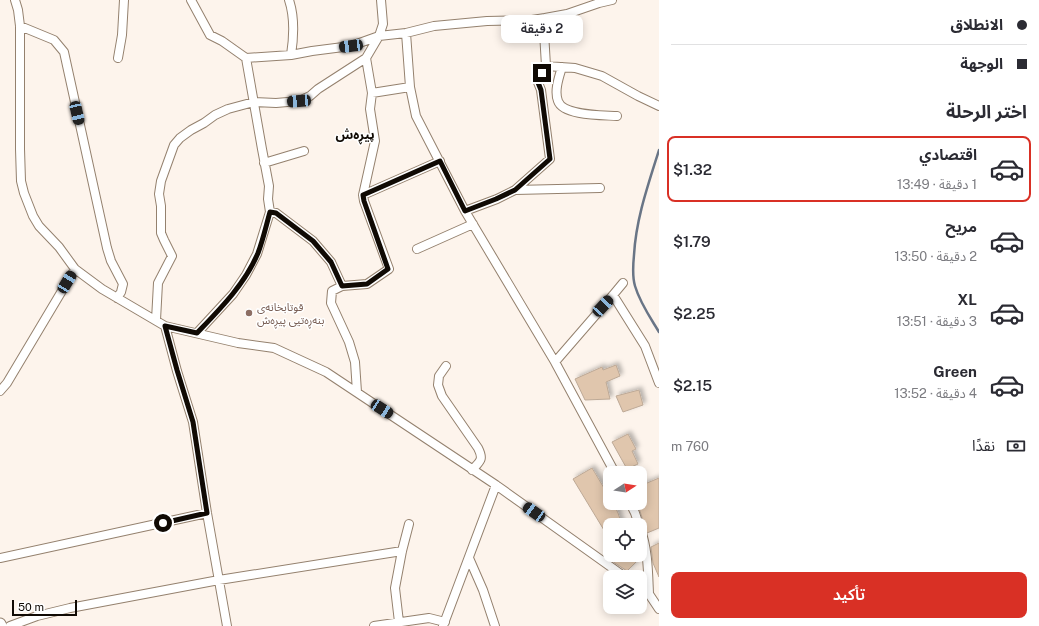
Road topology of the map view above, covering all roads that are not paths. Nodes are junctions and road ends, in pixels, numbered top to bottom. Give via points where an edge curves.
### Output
1 (15, 0) edge
2 (124, 0) edge
3 (191, 0) edge
4 (288, 0) edge
5 (380, 0) edge
6 (612, 0) edge
7 (546, 18) junction
8 (20, 26) junction
9 (406, 33) junction
10 (379, 36) junction
11 (291, 55) junction
12 (118, 58) dead end
13 (246, 58) junction
14 (366, 58) junction
15 (546, 66) junction
16 (562, 67) junction
17 (410, 87) junction
18 (372, 93) junction
19 (254, 102) junction
20 (659, 106) edge
21 (616, 116) dead end
22 (304, 151) dead end
23 (440, 161) junction
24 (264, 163) junction
25 (600, 188) dead end
26 (515, 190) junction
27 (363, 195) junction
28 (465, 211) junction
29 (270, 212) junction
30 (473, 224) junction
31 (417, 249) dead end
32 (75, 269) junction
33 (623, 282) dead end
34 (342, 286) junction
35 (613, 295) junction
36 (117, 298) junction
37 (156, 320) junction
38 (165, 326) junction
39 (197, 333) junction
40 (555, 362) junction
41 (446, 366) dead end
42 (659, 383) edge
43 (0, 391) edge
44 (357, 392) junction
45 (611, 466) edge
46 (472, 470) junction
47 (496, 485) junction
48 (207, 513) junction
49 (409, 524) dead end
50 (402, 551) junction
51 (0, 558) edge
52 (469, 558) junction
53 (647, 558) edge
54 (615, 570) edge
55 (219, 580) junction
56 (649, 594) joint
57 (659, 609) edge
58 (399, 622) junction
59 (444, 624) edge
60 (10, 626) edge
61 (227, 626) edge
62 (374, 626) edge
63 (495, 626) edge

1 - 8 street
2 - 12 street
3 - 13 street via 210,35
4 - 11 street via 294,23
5 - 10 street via 383,24
6 - 7 street
7 - 9 street via 434,26
7 - 15 street
8 - 32 street via 21,181 39,226
8 - 36 street via 54,40 64,52 107,248 122,284
9 - 10 street
9 - 17 street
10 - 11 street via 351,46
10 - 14 street
11 - 13 street
13 - 19 street
14 - 18 street
14 - 19 street via 299,101
15 - 16 street
15 - 26 street via 537,80 541,90 550,159
16 - 20 street via 602,76
16 - 21 street via 557,93 560,105 578,113
17 - 18 street
17 - 23 street via 416,116
18 - 27 street via 370,109 375,141
19 - 24 street
19 - 37 street via 215,115 180,138 174,145 159,194 162,206 161,233 172,256 158,283
22 - 24 street
23 - 27 street
23 - 28 street
24 - 29 street via 269,186
25 - 26 street
26 - 28 street
27 - 34 street via 388,269 367,284
28 - 30 street
29 - 34 street via 276,213 313,241 331,262
29 - 39 street via 258,254 246,275 233,294
30 - 31 street
30 - 40 street
32 - 36 street
32 - 43 street
33 - 35 street
34 - 44 street via 332,291 331,303 355,362
35 - 40 street
35 - 42 street via 644,346
36 - 37 street
37 - 38 street
38 - 39 street
38 - 48 street via 193,422
39 - 44 street via 274,348 326,372
40 - 45 street
41 - 46 street via 439,376 438,385 442,396 482,455
44 - 46 street
46 - 47 street
47 - 52 street
47 - 54 street
48 - 51 street
48 - 55 street
49 - 50 street
50 - 55 street
50 - 58 street via 395,588
52 - 59 street
52 - 63 street
53 - 56 street
55 - 60 street via 70,608
55 - 61 street
56 - 57 street
58 - 59 street via 429,618
58 - 62 street

